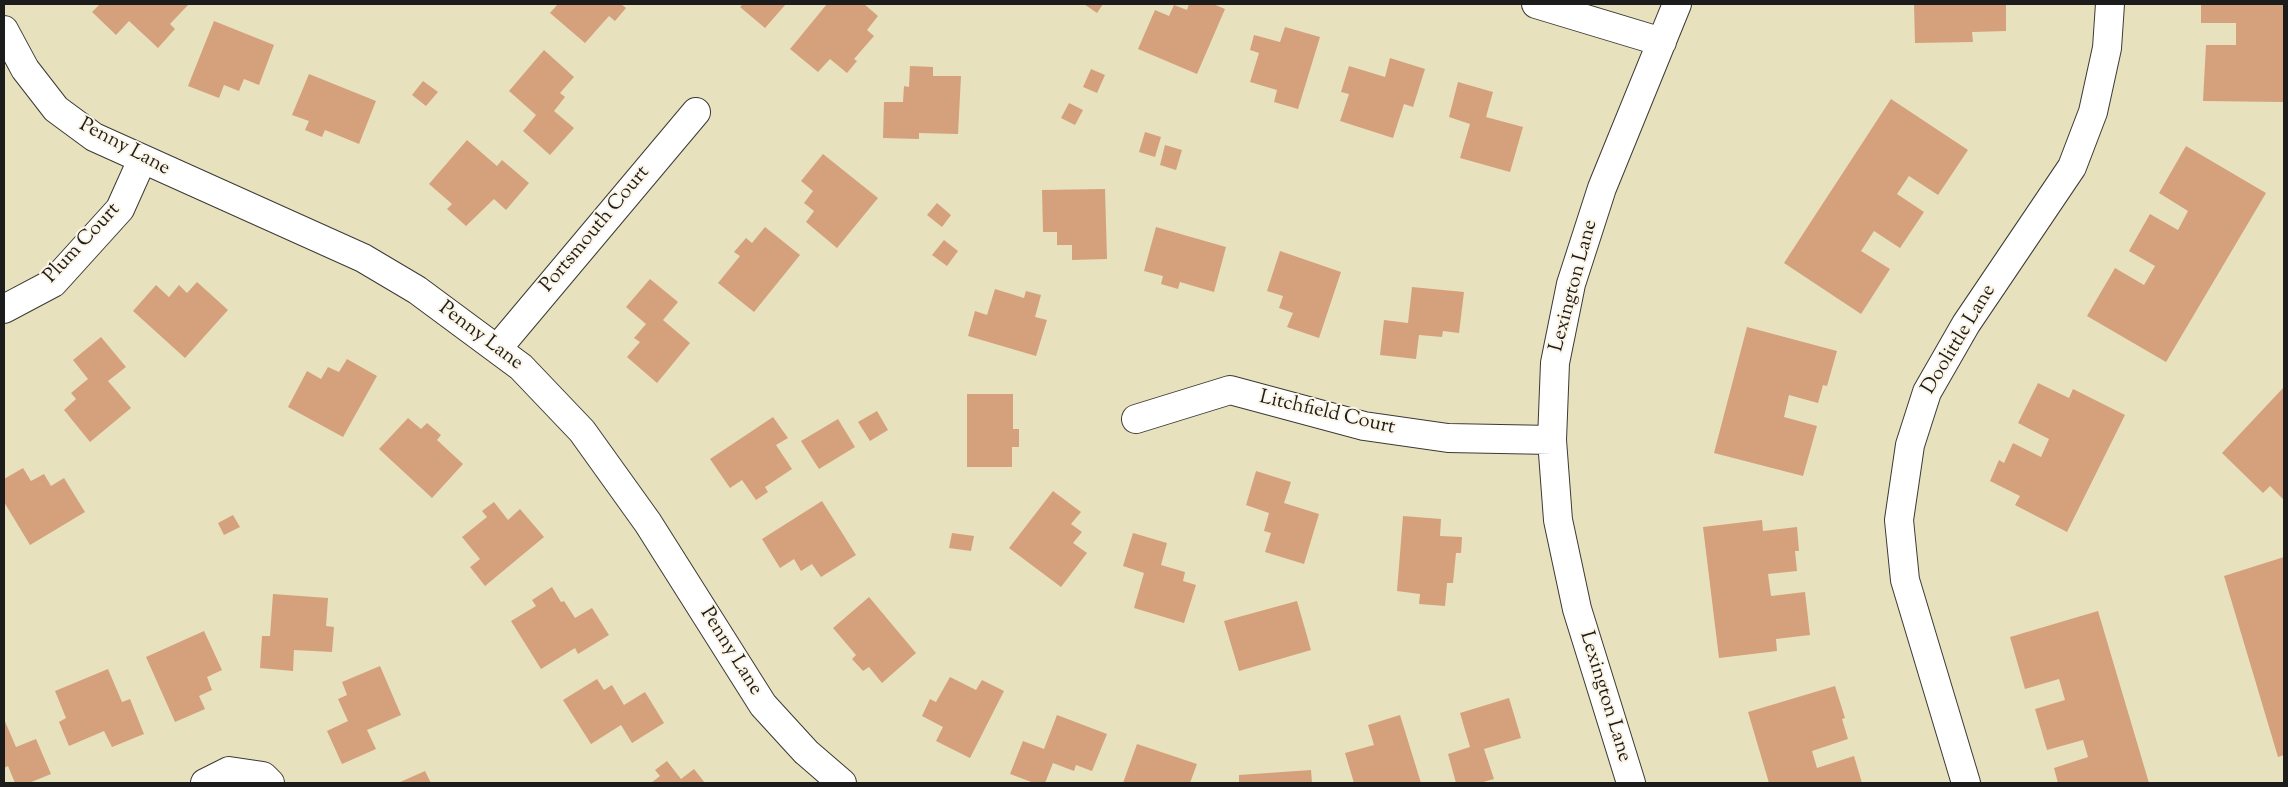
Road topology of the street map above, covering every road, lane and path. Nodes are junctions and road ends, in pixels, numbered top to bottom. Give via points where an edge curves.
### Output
1 (1536, 4) edge
2 (1677, 4) edge
3 (2110, 4) edge
4 (4, 30) edge
5 (1662, 42) junction
6 (696, 112) dead end
7 (142, 160) junction
8 (4, 309) edge
9 (497, 349) junction
10 (1136, 419) dead end
11 (1552, 440) junction
12 (204, 783) edge
13 (270, 783) edge
14 (842, 783) edge
15 (1631, 783) edge
16 (1966, 783) edge

1 - 5 street
2 - 5 street, Lexington Lane
3 - 16 street, Doolittle Lane via 2107,48 2093,112 2072,167 1956,341 1926,392 1910,445 1899,520 1905,580
4 - 7 street, Penny Lane via 25,70 56,109 94,137
5 - 11 street, Lexington Lane via 1602,188 1571,284 1555,363
6 - 9 street, Portsmouth Court
7 - 8 street, Plum Court via 120,209 53,283
7 - 9 street, Penny Lane via 362,258 417,290
9 - 14 street, Penny Lane via 521,367 582,431 648,523 763,705 806,752
10 - 11 street, Litchfield Court via 1230,390 1364,426 1448,438
11 - 15 street, Lexington Lane via 1558,520 1577,609
12 - 13 street via 229,771 263,776

